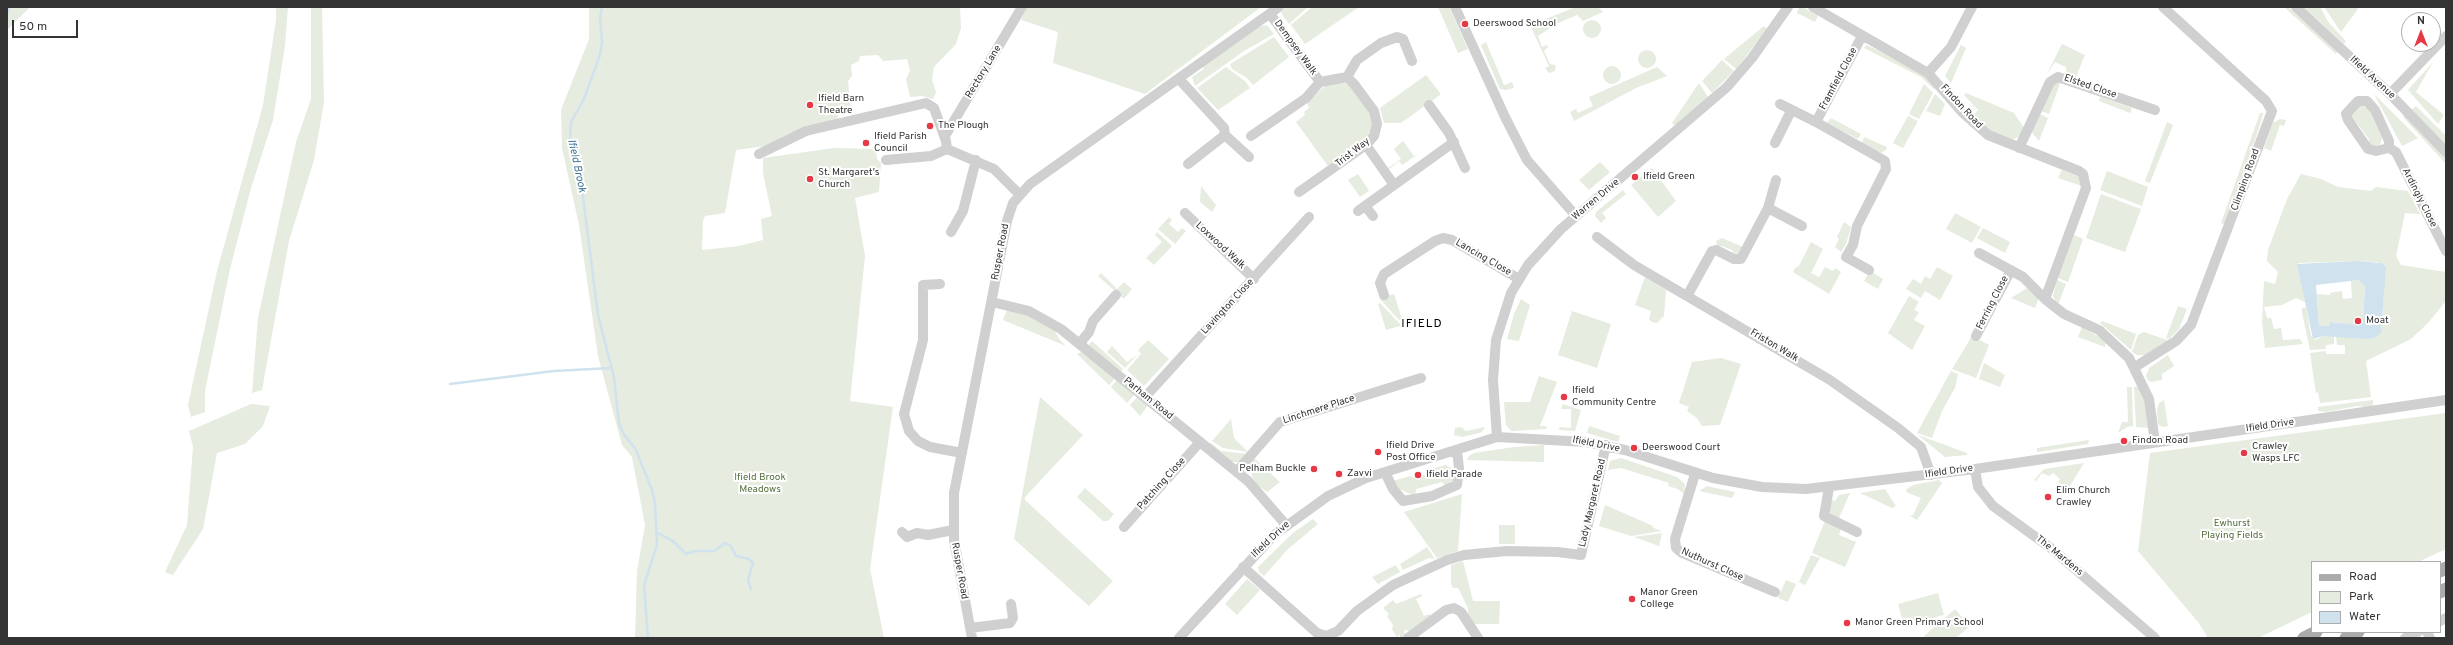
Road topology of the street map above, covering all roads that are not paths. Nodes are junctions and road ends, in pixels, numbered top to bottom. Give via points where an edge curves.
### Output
1 (1022, 7) edge
2 (1279, 7) edge
3 (1455, 7) edge
4 (1788, 7) edge
5 (1813, 7) edge
6 (1972, 7) edge
7 (2163, 7) edge
8 (2296, 7) edge
9 (1270, 14) junction
10 (1862, 36) junction
11 (2446, 36) edge
12 (1412, 61) dead end
13 (1928, 73) junction
14 (1347, 77) junction
15 (1179, 78) junction
16 (1320, 82) junction
17 (2390, 94) junction
18 (1780, 104) dead end
19 (1429, 105) dead end
20 (2155, 110) dead end
21 (1791, 111) junction
22 (1816, 122) junction
23 (1225, 135) junction
24 (945, 136) junction
25 (1251, 136) dead end
26 (1454, 142) junction
27 (1775, 143) dead end
28 (1366, 145) junction
29 (2019, 148) junction
30 (2389, 148) junction
31 (947, 150) junction
32 (2446, 152) edge
33 (759, 154) dead end
34 (1249, 157) dead end
35 (886, 160) dead end
36 (976, 160) junction
37 (1188, 164) dead end
38 (1465, 168) dead end
39 (1776, 180) dead end
40 (1394, 185) junction
41 (1299, 192) dead end
42 (1019, 194) junction
43 (1768, 208) junction
44 (1185, 213) dead end
45 (1373, 216) dead end
46 (1576, 216) junction
47 (1309, 217) dead end
48 (1802, 226) dead end
49 (951, 232) dead end
50 (1598, 237) dead end
51 (2446, 251) edge
52 (1979, 253) dead end
53 (1869, 270) dead end
54 (2011, 270) junction
55 (1254, 279) junction
56 (1519, 279) junction
57 (940, 284) dead end
58 (1116, 295) dead end
59 (1384, 295) dead end
60 (1688, 296) junction
61 (2045, 299) junction
62 (992, 302) junction
63 (1976, 336) dead end
64 (1080, 343) junction
65 (2135, 367) junction
66 (1421, 378) dead end
67 (1146, 396) junction
68 (2446, 400) edge
69 (1497, 437) junction
70 (1200, 442) junction
71 (2155, 442) junction
72 (1606, 445) junction
73 (1457, 451) junction
74 (962, 453) junction
75 (1974, 469) junction
76 (1237, 472) junction
77 (1385, 472) junction
78 (1695, 474) junction
79 (1930, 474) junction
80 (1829, 488) junction
81 (1286, 525) junction
82 (1124, 527) dead end
83 (953, 530) junction
84 (902, 532) dead end
85 (1857, 532) dead end
86 (1243, 567) junction
87 (1775, 592) dead end
88 (1011, 604) dead end
89 (971, 633) edge
90 (2314, 633) edge
91 (2356, 633) edge
92 (2416, 633) edge
93 (1332, 637) edge
94 (1179, 638) edge
95 (1408, 638) edge
96 (1478, 638) edge
97 (2155, 638) edge
98 (2304, 638) edge
99 (2346, 638) edge
100 (2406, 638) edge

1 - 24 street, Rectory Lane
2 - 9 street, Rusper Road
3 - 46 street via 1527,160
4 - 46 street, Warren Drive via 1752,58 1727,87
5 - 10 street, Findon Road
6 - 13 street via 1950,47
7 - 65 street, Climping Road via 2266,101 2272,111 2191,325 2176,341
8 - 17 street, Ifield Avenue
9 - 15 street, Rusper Road
9 - 16 street, Dempsey Walk
10 - 13 street, Findon Road
10 - 22 street, Framfield Close
11 - 17 street
12 - 14 street via 1403,39 1397,37 1357,60
13 - 29 street, Findon Road via 1979,128 2000,141
14 - 16 street
14 - 28 street, Trist Way via 1374,111 1376,118 1376,131
15 - 23 street via 1224,128
15 - 42 street, Rusper Road
16 - 25 street via 1306,98
17 - 32 street, Ifield Avenue
18 - 21 street, Framfield Close
19 - 26 street
20 - 29 street, Elsted Close via 2058,76 2050,82
21 - 22 street, Framfield Close
21 - 27 street
22 - 53 street, Framfield Close via 1885,161 1886,169 1857,226 1846,257
23 - 34 street
23 - 37 street
24 - 31 street
24 - 33 street via 934,108 926,103 796,135
26 - 38 street
26 - 40 street
28 - 40 street
28 - 41 street, Trist Way
29 - 61 street, Findon Road via 2079,171 2086,179 2086,188
30 - 30 street, Ardingly Close via 2376,151 2368,149 2348,120 2346,114 2358,101 2367,101 2375,110 2389,141
30 - 51 street, Ardingly Close via 2396,152
31 - 35 street via 931,156
31 - 36 street
36 - 42 street via 994,169
36 - 49 street via 963,211
39 - 43 street
40 - 45 street via 1362,208
42 - 62 street, Rusper Road via 1007,221
43 - 48 street
43 - 60 street via 1741,259 1734,259 1716,250 1712,251
44 - 55 street, Loxwood Walk
46 - 56 street, Warren Drive via 1538,252
47 - 55 street, Lavington Close
50 - 60 street, Friston Walk via 1623,258
52 - 54 street
54 - 61 street via 2032,284
54 - 63 street, Ferring Close
55 - 67 street, Lavington Close
56 - 59 street, Lancing Close via 1452,240 1443,238 1384,274 1380,283
56 - 69 street, Warren Drive via 1506,306 1494,355 1493,387
57 - 74 street via 923,285 923,340 904,414 909,430 918,441 934,448
58 - 64 street via 1093,321 1089,332
60 - 79 street, Friston Walk via 1818,373 1898,428 1921,447
61 - 65 street via 2064,314 2099,330 2120,348
62 - 64 street, Parham Road via 1040,315
62 - 74 street, Rusper Road
64 - 67 street, Parham Road
65 - 71 street via 2149,399
66 - 76 street, Linchmere Place via 1280,422
67 - 70 street, Parham Road
68 - 71 street, Ifield Drive
69 - 72 street, Ifield Drive via 1552,438
69 - 73 street, Ifield Drive
70 - 76 street, Parham Road
70 - 82 street, Patching Close
71 - 75 street, Ifield Drive
72 - 78 street, Ifield Drive
72 - 93 street, Lady Margaret Road via 1581,555 1507,551 1464,555 1447,560 1405,578 1382,592
73 - 77 street, Ifield Drive
73 - 77 street via 1459,468 1456,485 1432,496 1403,501 1393,489
74 - 83 street, Rusper Road via 954,493
75 - 79 street, Ifield Drive
75 - 97 street, The Mardens via 1978,487 1993,506 2052,549
76 - 81 street, Parham Road via 1256,489
77 - 81 street, Ifield Drive via 1347,486
78 - 80 street, Ifield Drive via 1770,488
78 - 87 street, Nuthurst Close via 1675,540 1676,548 1682,553
79 - 80 street, Ifield Drive
80 - 85 street via 1824,516
81 - 86 street, Ifield Drive
83 - 84 street via 928,535 917,533 907,537
83 - 89 street, Rusper Road
86 - 93 street, Lady Margaret Road via 1317,633
86 - 94 street, Ifield Drive
88 - 89 street, Rusper Road via 1013,618 1010,623
90 - 98 main road
91 - 99 main road
92 - 100 street
95 - 96 street via 1446,610 1454,608 1461,612

